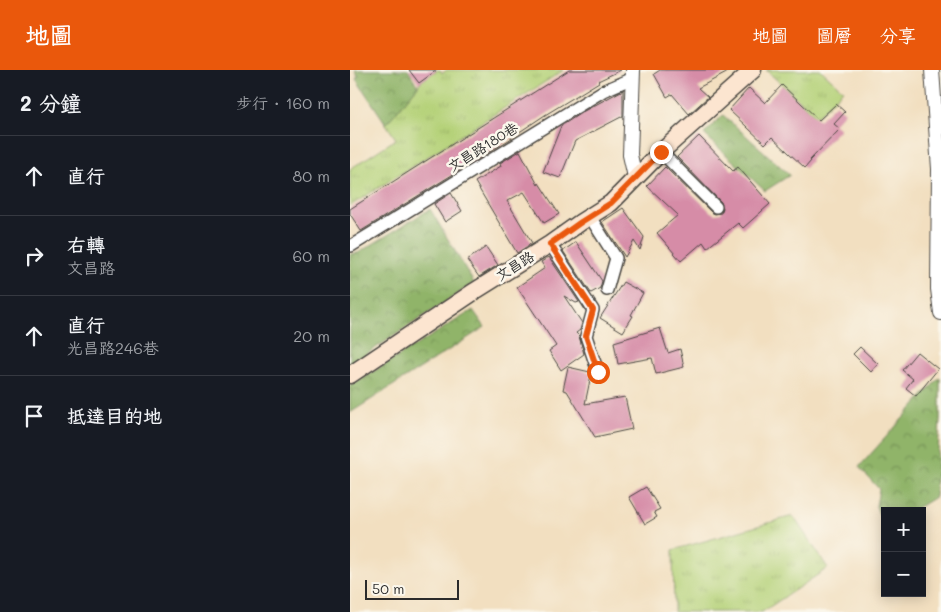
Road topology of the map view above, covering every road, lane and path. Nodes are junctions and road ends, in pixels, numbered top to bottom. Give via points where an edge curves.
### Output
1 (752, 70) edge
2 (932, 70) edge
3 (633, 74) edge
4 (661, 152) junction
5 (940, 173) edge
6 (635, 177) junction
7 (716, 207) dead end
8 (590, 217) junction
9 (550, 244) junction
10 (351, 246) dead end
11 (607, 290) dead end
12 (941, 313) edge
13 (598, 372) dead end
14 (350, 375) edge

1 - 4 main road, 文昌路
2 - 5 street
3 - 6 street via 630,154
3 - 10 street, 文昌路180巷
4 - 6 main road, 文昌路
4 - 7 street
5 - 12 street via 938,289
6 - 8 main road, 文昌路 via 611,203
8 - 9 main road, 文昌路
8 - 11 street via 616,258
9 - 13 street via 593,310 586,336
9 - 14 main road, 文昌路

